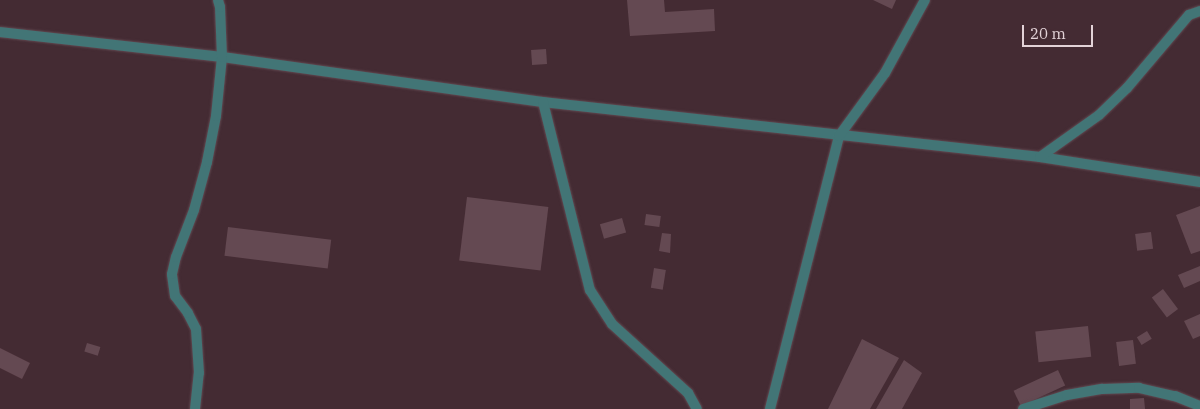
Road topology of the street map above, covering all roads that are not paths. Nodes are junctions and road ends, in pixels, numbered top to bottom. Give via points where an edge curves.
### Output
1 (218, 0) edge
2 (925, 0) edge
3 (1200, 11) edge
4 (0, 32) edge
5 (222, 57) junction
6 (543, 102) junction
7 (839, 136) junction
8 (1040, 157) junction
9 (1200, 182) edge
10 (1200, 406) edge
11 (195, 409) edge
12 (697, 409) edge
13 (770, 409) edge
14 (1023, 409) edge

1 - 5 street
2 - 7 street via 885,73
3 - 8 street via 1189,15 1127,88 1099,115
4 - 5 street
5 - 6 street
5 - 11 street via 207,162 172,274 175,296 196,329 199,373
6 - 7 street
6 - 12 street via 590,290 612,324 688,394
7 - 8 street
7 - 13 street
8 - 9 street
10 - 14 street via 1175,396 1139,388 1102,389 1067,395

